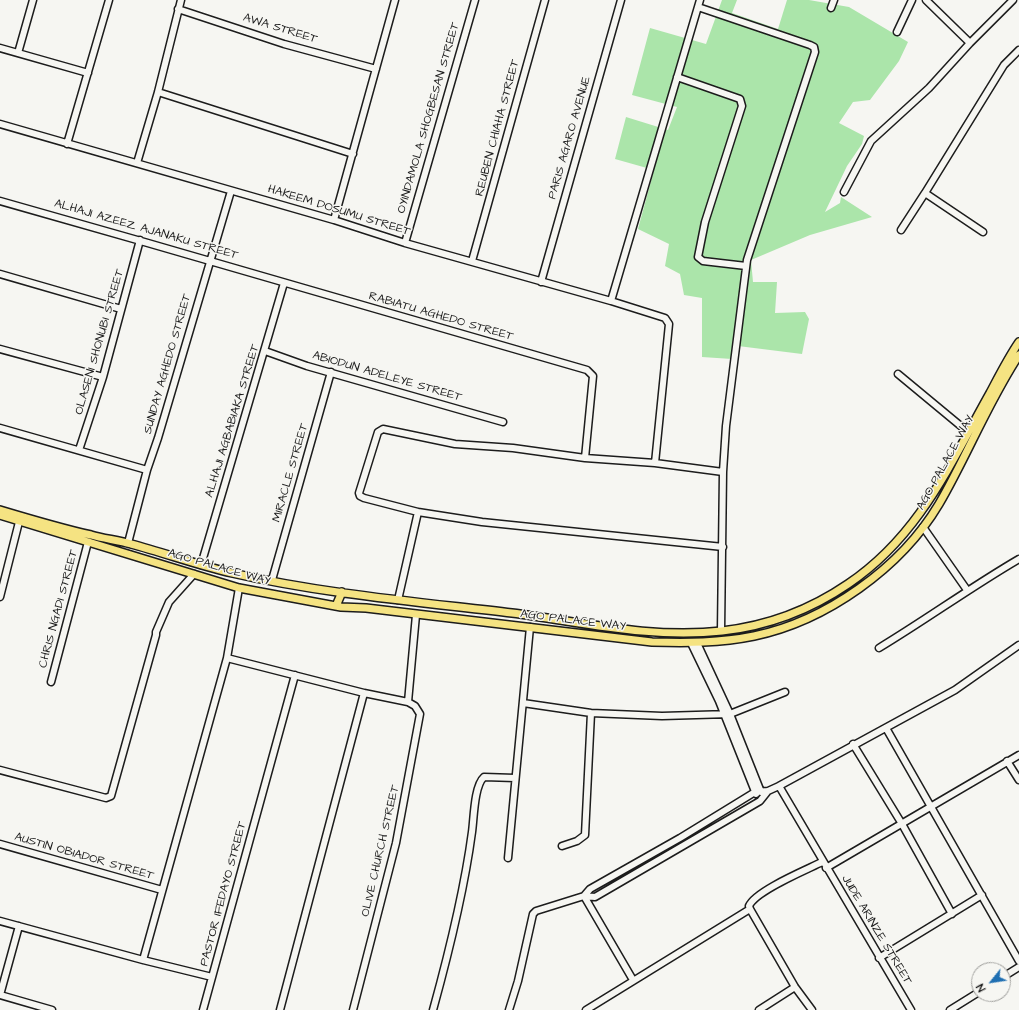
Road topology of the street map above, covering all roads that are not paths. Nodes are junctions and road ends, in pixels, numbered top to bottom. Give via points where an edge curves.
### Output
1 (33, 0) edge
2 (110, 0) edge
3 (181, 0) edge
4 (395, 0) edge
5 (475, 0) edge
6 (545, 0) edge
7 (621, 0) edge
8 (700, 0) edge
9 (834, 0) edge
10 (912, 0) edge
11 (926, 0) edge
12 (1013, 0) edge
13 (698, 7) junction
14 (831, 8) dead end
15 (178, 9) junction
16 (897, 32) dead end
17 (970, 43) junction
18 (0, 48) edge
19 (1019, 50) edge
20 (18, 53) junction
21 (376, 68) junction
22 (88, 73) junction
23 (677, 77) junction
24 (158, 92) junction
25 (0, 124) edge
26 (67, 144) junction
27 (353, 154) junction
28 (137, 162) junction
29 (231, 191) junction
30 (844, 192) dead end
31 (925, 193) junction
32 (0, 201) edge
33 (334, 220) junction
34 (901, 230) dead end
35 (983, 232) dead end
36 (140, 240) junction
37 (405, 243) junction
38 (210, 260) junction
39 (472, 261) junction
40 (746, 266) junction
41 (0, 274) edge
42 (541, 282) junction
43 (284, 283) junction
44 (612, 301) junction
45 (121, 309) junction
46 (1019, 342) edge
47 (0, 349) edge
48 (265, 351) junction
49 (1019, 355) edge
50 (331, 372) junction
51 (898, 374) dead end
52 (103, 377) junction
53 (502, 422) dead end
54 (0, 428) edge
55 (968, 432) junction
56 (79, 450) junction
57 (585, 458) junction
58 (655, 463) junction
59 (147, 470) junction
60 (723, 472) junction
61 (0, 510) edge
62 (418, 512) junction
63 (0, 515) edge
64 (20, 518) junction
65 (923, 527) junction
66 (88, 542) junction
67 (128, 543) junction
68 (723, 547) junction
69 (1018, 561) edge
70 (201, 565) junction
71 (194, 574) junction
72 (272, 580) junction
73 (239, 588) junction
74 (329, 590) junction
75 (967, 590) junction
76 (342, 592) junction
77 (1, 593) edge
78 (398, 600) junction
79 (323, 604) junction
80 (336, 606) junction
81 (416, 615) junction
82 (530, 627) junction
83 (721, 631) junction
84 (694, 643) junction
85 (1019, 645) edge
86 (879, 648) dead end
87 (227, 658) junction
88 (295, 675) junction
89 (51, 682) dead end
90 (785, 692) dead end
91 (364, 693) junction
92 (408, 702) junction
93 (523, 703) junction
94 (591, 713) junction
95 (727, 714) junction
96 (886, 728) junction
97 (853, 744) junction
98 (1019, 755) edge
99 (1008, 761) junction
100 (0, 770) edge
101 (515, 778) junction
102 (1019, 780) edge
103 (779, 786) junction
104 (758, 791) junction
105 (768, 791) junction
106 (762, 799) junction
107 (930, 807) junction
108 (902, 824) junction
109 (0, 844) edge
110 (562, 846) dead end
111 (508, 858) dead end
112 (822, 862) junction
113 (826, 868) junction
114 (162, 890) junction
115 (982, 895) junction
116 (584, 896) junction
117 (750, 909) junction
118 (952, 914) junction
119 (0, 920) edge
120 (19, 926) junction
121 (879, 958) junction
122 (143, 960) junction
123 (1019, 961) edge
124 (212, 977) junction
125 (633, 980) junction
126 (795, 987) junction
127 (0, 995) edge
128 (971, 997) edge
129 (52, 1010) edge
130 (203, 1010) edge
131 (280, 1010) edge
132 (353, 1010) edge
133 (433, 1010) edge
134 (509, 1010) edge
135 (586, 1010) edge
136 (759, 1010) edge
137 (812, 1010) edge
138 (911, 1010) edge
139 (950, 1010) edge

1 - 20 street
2 - 22 street
3 - 15 street
4 - 21 street
5 - 37 street, OYINDAMOLA SHOGBESAN STREET
6 - 39 street, REUBEN CHIAHA STREET
7 - 42 street, PARIS AGARO AVENUE
8 - 13 street
9 - 14 street
10 - 16 street
11 - 17 street
12 - 17 street
13 - 23 street
13 - 40 street via 810,45 814,47 815,52
15 - 21 street, AWA STREET via 284,44
15 - 24 street
17 - 30 street via 929,88 868,146
18 - 20 street
19 - 31 street via 1004,65
20 - 22 street
21 - 27 street
22 - 26 street
23 - 40 street via 740,99 742,102 705,222 698,257 703,261
23 - 44 street
24 - 27 street
24 - 28 street
25 - 26 street, HAKEEM DOSUMU STREET
26 - 28 street, HAKEEM DOSUMU STREET
27 - 33 street
28 - 29 street, HAKEEM DOSUMU STREET
29 - 33 street, HAKEEM DOSUMU STREET
29 - 38 street, SUNDAY AGHEDO STREET
31 - 34 street
31 - 35 street
32 - 36 street, ALHAJI AZEEZ AJANAKU STREET
33 - 37 street, HAKEEM DOSUMU STREET
36 - 38 street, ALHAJI AZEEZ AJANAKU STREET
36 - 45 street, OLASENI SHONUBI STREET
37 - 39 street, HAKEEM DOSUMU STREET
38 - 43 street, ALHAJI AZEEZ AJANAKU STREET
38 - 59 street, SUNDAY AGHEDO STREET
39 - 42 street, HAKEEM DOSUMU STREET
40 - 60 street via 726,426
41 - 45 street
42 - 44 street, HAKEEM DOSUMU STREET
43 - 48 street, ALHAJI AGBABIAKA STREET
43 - 57 street, RABIATU AGHEDO STREET via 591,372 593,376
44 - 58 street, HAKEEM DOSUMU STREET via 665,318 669,324
45 - 52 street, OLASENI SHONUBI STREET
46 - 55 main road, AGO PALACE WAY
47 - 52 street
48 - 50 street, ABIODUN ADELEYE STREET
48 - 70 street, ALHAJI AGBABIAKA STREET
49 - 65 main road, AGO PALACE WAY via 939,504
50 - 53 street, ABIODUN ADELEYE STREET
50 - 72 street, MIRACLE STREET
51 - 55 street
52 - 56 street, OLASENI SHONUBI STREET
54 - 56 street
55 - 83 main road, AGO PALACE WAY via 931,499 903,536 878,561 848,584 812,605 787,616
56 - 59 street
57 - 58 street
57 - 62 street via 513,448 455,444 383,429 378,432 360,496
58 - 60 street
59 - 67 street, SUNDAY AGHEDO STREET
60 - 68 street
61 - 64 main road, AGO PALACE WAY
62 - 68 street via 482,522
62 - 78 street
63 - 64 main road, AGO PALACE WAY
64 - 66 main road, AGO PALACE WAY
64 - 67 main road, AGO PALACE WAY
64 - 77 street
65 - 75 street
65 - 84 main road, AGO PALACE WAY via 879,572 851,594 807,619 754,636
66 - 71 main road, AGO PALACE WAY
66 - 89 street, CHRIS NGADI STREET
67 - 70 main road, AGO PALACE WAY
68 - 83 street
69 - 75 street
70 - 72 main road, AGO PALACE WAY via 233,574
71 - 73 main road, AGO PALACE WAY
71 - 100 street via 169,602 156,632 111,796 106,798
72 - 74 main road, AGO PALACE WAY
73 - 79 main road, AGO PALACE WAY
73 - 87 street
74 - 76 main road, AGO PALACE WAY
74 - 79 main road
75 - 86 street via 927,619
76 - 78 main road, AGO PALACE WAY
76 - 80 main road
78 - 83 main road, AGO PALACE WAY via 591,626 676,634
79 - 80 main road, AGO PALACE WAY
80 - 81 main road, AGO PALACE WAY
81 - 82 main road, AGO PALACE WAY
81 - 92 street
82 - 84 main road, AGO PALACE WAY via 652,642
82 - 93 street
84 - 95 street
85 - 96 street via 954,690
87 - 88 street
87 - 114 street
88 - 91 street
88 - 124 street, PASTOR IFEDAYO STREET
90 - 95 street
91 - 92 street
91 - 131 street
92 - 132 street, OLIVE CHURCH STREET via 415,706 420,714 419,724 396,843
93 - 94 street
93 - 101 street
94 - 95 street via 662,716
94 - 110 street via 585,835 578,841
95 - 104 street
96 - 97 street
96 - 107 street
97 - 103 street
97 - 108 street
98 - 99 street
99 - 102 street
99 - 107 street
101 - 111 street
101 - 133 street via 484,777 478,784 472,834 452,942
103 - 105 street
103 - 112 street, JUDE ARINZE STREET
104 - 105 street
104 - 106 street
104 - 116 street via 590,889
105 - 106 street
106 - 116 street via 595,897
107 - 108 street
107 - 115 street
108 - 113 street
108 - 118 street
109 - 114 street, AUSTIN OBIADOR STREET
112 - 113 street, JUDE ARINZE STREET
112 - 117 street via 754,898
113 - 121 street, JUDE ARINZE STREET
114 - 122 street
115 - 118 street
115 - 123 street
116 - 125 street
116 - 134 street via 533,914
117 - 125 street
117 - 126 street
118 - 121 street
119 - 120 street, PASTOR IFEDAYO STREET
120 - 122 street, PASTOR IFEDAYO STREET
120 - 127 street
121 - 138 street, JUDE ARINZE STREET
122 - 124 street, PASTOR IFEDAYO STREET
124 - 130 street
125 - 135 street
126 - 136 street
126 - 137 street
127 - 129 street
128 - 139 street

